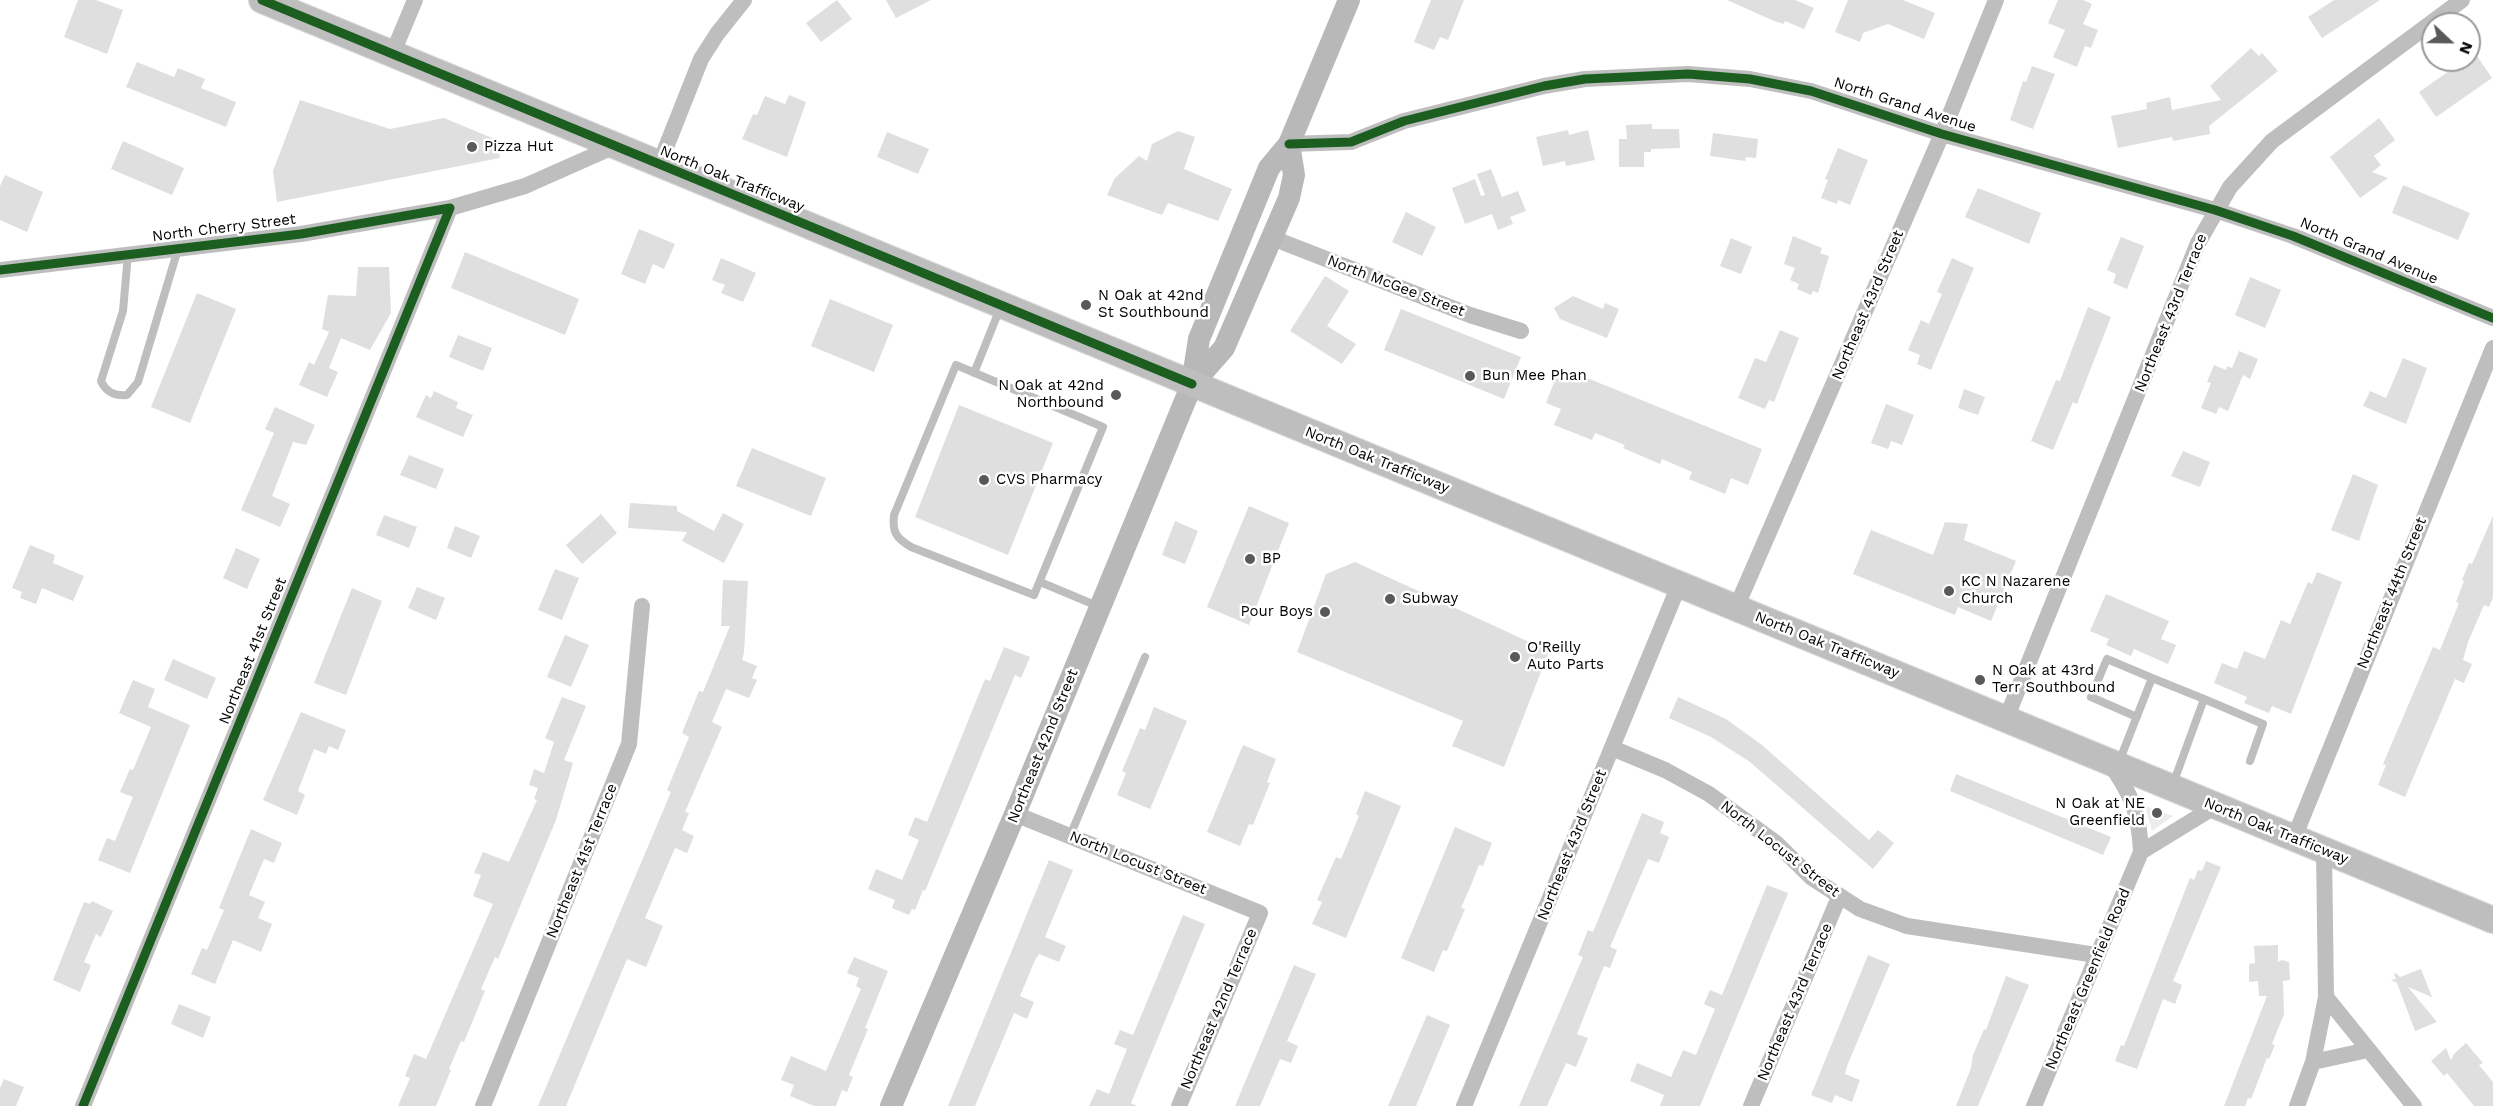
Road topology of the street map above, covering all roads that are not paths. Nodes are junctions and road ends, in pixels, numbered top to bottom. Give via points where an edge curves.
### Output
1 (262, 0) edge
2 (415, 0) edge
3 (744, 0) edge
4 (1349, 0) edge
5 (1996, 0) edge
6 (2462, 0) edge
7 (392, 55) junction
8 (1942, 134) junction
9 (1289, 144) junction
10 (613, 147) junction
11 (659, 165) junction
12 (450, 208) junction
13 (2216, 210) junction
14 (1272, 236) junction
15 (178, 249) junction
16 (128, 254) junction
17 (0, 270) edge
18 (1001, 305) junction
19 (2493, 318) edge
20 (1521, 331) dead end
21 (2493, 348) edge
22 (974, 373) junction
23 (1192, 384) junction
24 (1040, 582) junction
25 (1679, 585) junction
26 (642, 606) dead end
27 (1100, 607) junction
28 (1736, 608) junction
29 (1145, 657) dead end
30 (2152, 678) junction
31 (2204, 699) junction
32 (2137, 717) junction
33 (2006, 719) junction
34 (1612, 748) junction
35 (2250, 761) dead end
36 (2113, 763) junction
37 (2172, 788) junction
38 (2216, 806) junction
39 (1015, 814) junction
40 (1070, 836) junction
41 (2294, 838) junction
42 (2324, 850) junction
43 (2141, 852) junction
44 (1839, 897) junction
45 (1260, 913) joint
46 (2493, 920) edge
47 (2096, 955) junction
48 (2326, 998) junction
49 (2368, 1050) junction
50 (2313, 1062) junction
51 (83, 1106) edge
52 (483, 1106) edge
53 (891, 1106) edge
54 (1179, 1106) edge
55 (1464, 1106) edge
56 (1751, 1106) edge
57 (2034, 1106) edge
58 (2297, 1106) edge
59 (2414, 1106) edge

1 - 7 main road, North Oak Trafficway
2 - 7 street
3 - 11 street via 701,59
4 - 9 main road
5 - 8 street, Northeast 43rd Street
6 - 13 street, Northeast 43rd Terrace via 2272,141 2230,187
7 - 10 main road, North Oak Trafficway
8 - 9 street, North Grand Avenue via 1791,86 1677,74 1632,75 1544,86 1404,121 1351,142
8 - 13 street, North Grand Avenue
8 - 28 street, Northeast 43rd Street
9 - 14 main road via 1294,175 1289,198
9 - 23 main road via 1269,168 1203,330
10 - 11 main road, North Oak Trafficway
10 - 12 street, North Cherry Street via 525,186
11 - 18 main road, North Oak Trafficway
12 - 15 street, North Cherry Street via 301,234
12 - 51 street, Northeast 41st Street
13 - 19 street, North Grand Avenue via 2293,236
13 - 33 street, Northeast 43rd Terrace via 2198,243
14 - 20 street, North McGee Street via 1470,315
14 - 23 main road via 1224,348
15 - 16 street, North Cherry Street
15 - 16 lane via 138,382 127,394 118,395 105,390 101,381 123,311
16 - 17 street, North Cherry Street
18 - 22 lane
18 - 23 main road, North Oak Trafficway
21 - 41 street, Northeast 44th Street
22 - 24 lane via 1104,427
22 - 24 lane via 956,365 894,515 892,529 899,540 911,547 1034,595
23 - 25 main road, North Oak Trafficway
23 - 27 main road, Northeast 42nd Street
24 - 27 lane
25 - 28 main road, North Oak Trafficway
25 - 34 street, Northeast 43rd Street
26 - 52 street, Northeast 41st Terrace via 629,744
27 - 39 main road, Northeast 42nd Street
28 - 33 main road, North Oak Trafficway
29 - 40 lane
30 - 31 lane
30 - 32 lane
30 - 32 lane via 2107,659 2091,697
31 - 35 lane via 2264,724
31 - 37 lane
32 - 36 lane
33 - 36 main road, North Oak Trafficway
34 - 44 street, North Locust Street via 1709,794 1750,822
34 - 55 street, Northeast 43rd Street
36 - 37 main road, North Oak Trafficway
36 - 43 street, Northeast Greenfield Road via 2140,823
37 - 38 main road, North Oak Trafficway
38 - 41 main road, North Oak Trafficway
38 - 43 street
39 - 40 street, North Locust Street
39 - 53 main road, Northeast 42nd Street
40 - 45 street, North Locust Street
41 - 42 main road, North Oak Trafficway
42 - 46 main road, North Oak Trafficway
42 - 48 street
43 - 47 street, Northeast Greenfield Road
44 - 47 street, North Locust Street via 1908,926
44 - 56 street, Northeast 43rd Terrace
45 - 54 street, Northeast 42nd Terrace
47 - 57 street, Northeast Greenfield Road
48 - 49 street
48 - 50 street
49 - 50 street
49 - 59 street
50 - 58 street

